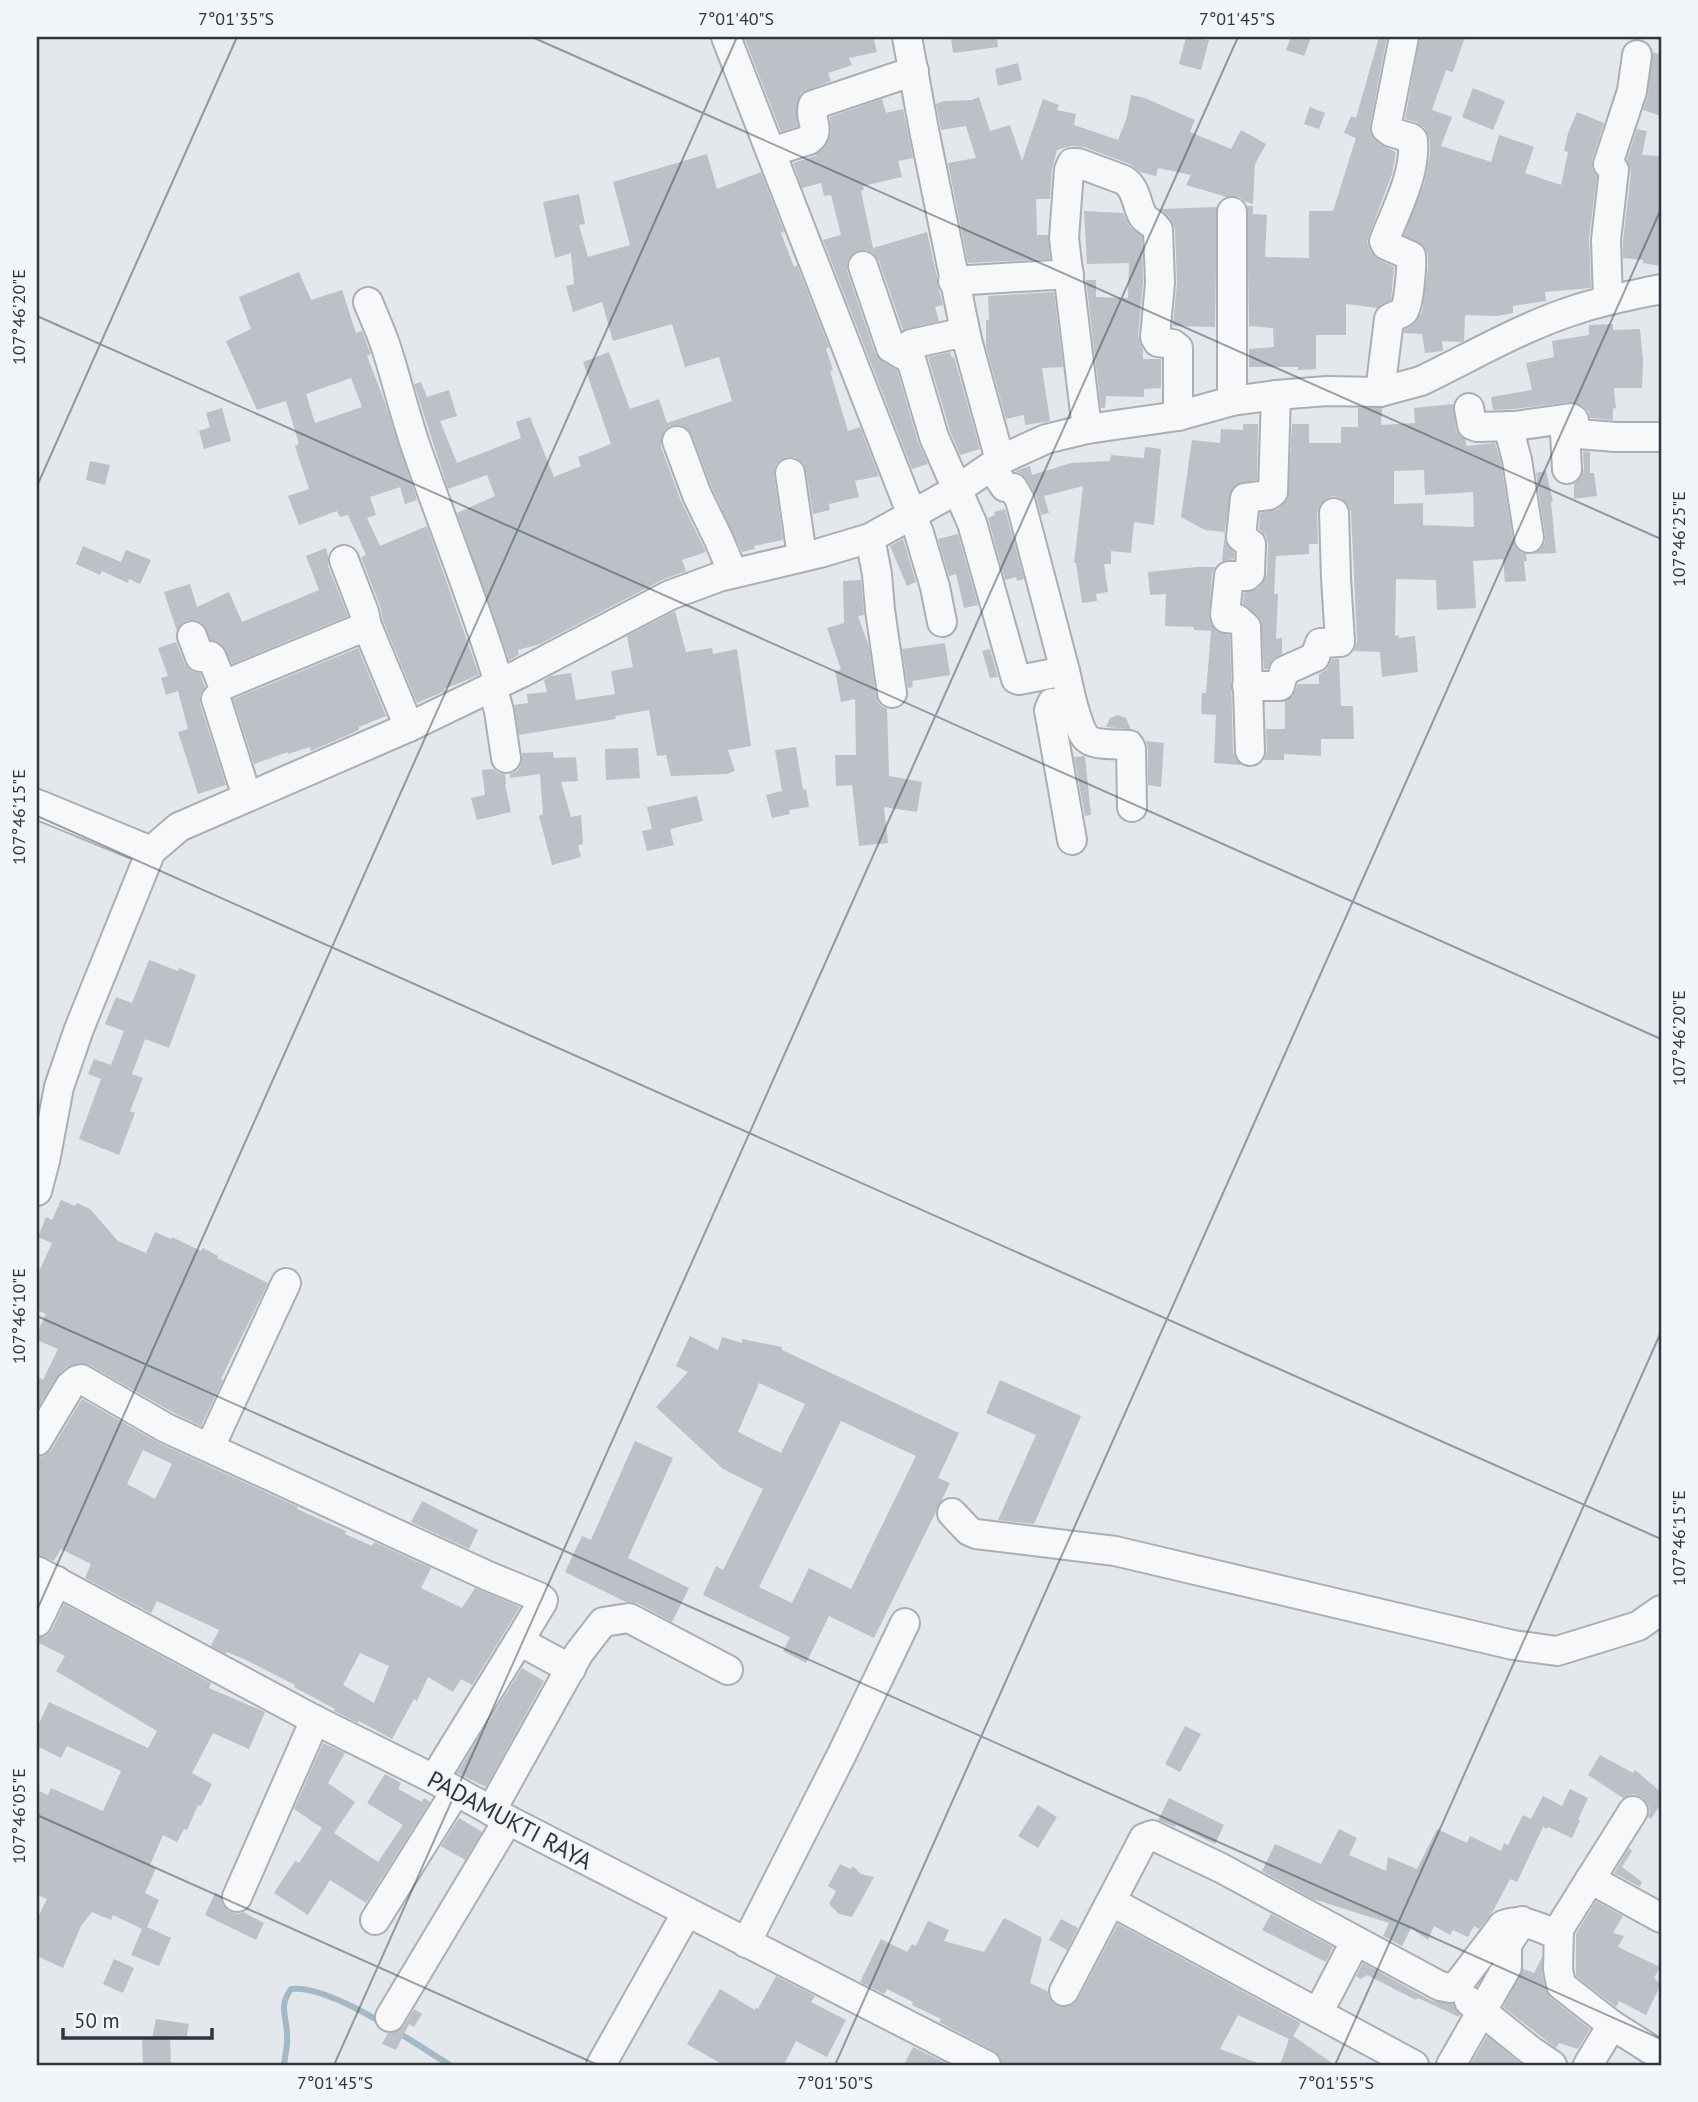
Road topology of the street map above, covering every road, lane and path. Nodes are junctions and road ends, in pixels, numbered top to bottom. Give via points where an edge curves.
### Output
1 (726, 37) edge
2 (907, 37) edge
3 (1404, 37) edge
4 (1637, 55) dead end
5 (914, 71) junction
6 (771, 152) junction
7 (1232, 212) dead end
8 (863, 266) dead end
9 (1069, 274) junction
10 (953, 281) junction
11 (1661, 289) edge
12 (1608, 300) junction
13 (368, 302) dead end
14 (967, 340) junction
15 (910, 354) junction
16 (1380, 392) junction
17 (1232, 401) junction
18 (1275, 404) junction
19 (1469, 408) dead end
20 (1178, 416) junction
21 (1508, 426) junction
22 (1087, 429) junction
23 (1564, 433) junction
24 (1661, 437) edge
25 (677, 441) dead end
26 (1567, 469) dead end
27 (790, 472) dead end
28 (998, 472) junction
29 (965, 504) junction
30 (1334, 513) dead end
31 (915, 523) junction
32 (1529, 538) dead end
33 (873, 553) junction
34 (802, 556) junction
35 (344, 560) dead end
36 (733, 573) junction
37 (942, 622) dead end
38 (367, 626) junction
39 (192, 636) dead end
40 (1065, 671) junction
41 (1247, 686) junction
42 (892, 692) dead end
43 (496, 693) junction
44 (216, 699) dead end
45 (1072, 702) junction
46 (409, 727) junction
47 (1250, 751) dead end
48 (506, 758) dead end
49 (247, 797) junction
50 (37, 804) edge
51 (1132, 807) dead end
52 (1072, 840) dead end
53 (151, 851) junction
54 (41, 1160) edge
55 (37, 1191) edge
56 (286, 1283) dead end
57 (37, 1441) edge
58 (210, 1447) junction
59 (952, 1513) dead end
60 (47, 1576) edge
61 (1661, 1610) edge
62 (37, 1622) edge
63 (905, 1622) dead end
64 (519, 1641) junction
65 (570, 1669) junction
66 (728, 1670) dead end
67 (315, 1720) junction
68 (445, 1785) junction
69 (1633, 1811) dead end
70 (499, 1815) junction
71 (1590, 1878) junction
72 (237, 1897) dead end
73 (1112, 1902) junction
74 (687, 1912) junction
75 (1661, 1918) edge
76 (375, 1920) dead end
77 (1522, 1921) junction
78 (1558, 1935) junction
79 (1355, 1942) junction
80 (746, 1943) junction
81 (1451, 1988) junction
82 (1064, 1991) dead end
83 (1482, 2011) junction
84 (1318, 2013) junction
85 (390, 2017) dead end
86 (1612, 2025) junction
87 (1661, 2056) edge
88 (1533, 2060) edge
89 (601, 2065) edge
90 (986, 2065) edge
91 (1415, 2065) edge
92 (1451, 2065) edge
93 (1588, 2065) edge

1 - 6 street
2 - 5 street
3 - 16 street via 1385,128 1411,138 1414,148 1409,176 1384,241 1411,256 1411,266 1407,308 1389,319
4 - 12 street via 1632,91 1608,164 1614,170 1606,240
5 - 6 street via 813,105 814,137
5 - 10 street
6 - 31 street
7 - 17 street
8 - 15 street via 891,348
9 - 10 street
9 - 20 street via 1064,238 1069,180 1072,163 1077,163 1130,184 1142,215 1158,230 1160,284 1155,337 1178,348
9 - 22 street
10 - 14 street
11 - 12 street
12 - 16 street via 1542,322 1422,381
13 - 43 street via 480,620
14 - 15 street via 956,334 911,344
14 - 28 street
15 - 29 street via 934,437
16 - 18 street via 1327,391
17 - 18 street
17 - 20 street
18 - 41 street via 1273,492 1245,498 1241,537 1251,544 1250,573 1227,579 1225,617 1246,627
19 - 21 street via 1474,427
20 - 22 street
21 - 23 street via 1572,418
21 - 32 street
22 - 28 street via 1046,439
23 - 24 street
23 - 26 street
25 - 36 street
27 - 34 street
28 - 29 street
28 - 40 street via 1020,500
29 - 31 street
29 - 40 street via 1016,679
30 - 41 street via 1340,642 1320,643 1315,657 1284,671 1280,686
31 - 33 street
31 - 37 street
33 - 34 street
33 - 42 street
34 - 36 street
35 - 38 street
36 - 43 street via 670,596
38 - 39 street via 226,684 212,657 198,655
38 - 46 street
40 - 45 street
41 - 47 street
43 - 46 street
43 - 48 street
44 - 49 street
45 - 51 street via 1087,739 1129,744
45 - 52 street via 1052,703 1049,710
46 - 49 street
49 - 53 street via 179,827
50 - 53 street
53 - 54 street via 79,1029
54 - 55 street
56 - 58 street
57 - 58 street via 70,1386 81,1379 166,1428
58 - 64 street via 540,1597 542,1604
59 - 61 street via 976,1534 1115,1551 1513,1645 1557,1651 1638,1626
60 - 62 street
60 - 67 street, PADAMUKTI RAYA
63 - 80 street
64 - 65 street
64 - 68 street
65 - 66 street via 603,1622 628,1618
65 - 70 street
67 - 68 street, PADAMUKTI RAYA
67 - 72 street
68 - 70 street, PADAMUKTI RAYA
68 - 76 street
69 - 71 street
70 - 74 street, PADAMUKTI RAYA
70 - 85 street
71 - 75 street
71 - 78 street
73 - 79 street via 1144,1838 1152,1835
73 - 82 street
73 - 84 street
74 - 80 street, PADAMUKTI RAYA
74 - 89 street
77 - 78 street
77 - 81 street via 1503,1925
77 - 83 street via 1507,1945 1508,1964
78 - 86 street via 1561,1985
79 - 81 street
79 - 84 street
80 - 90 street, PADAMUKTI RAYA
81 - 83 street
83 - 88 street
83 - 92 street
84 - 91 street
86 - 87 street
86 - 93 street

